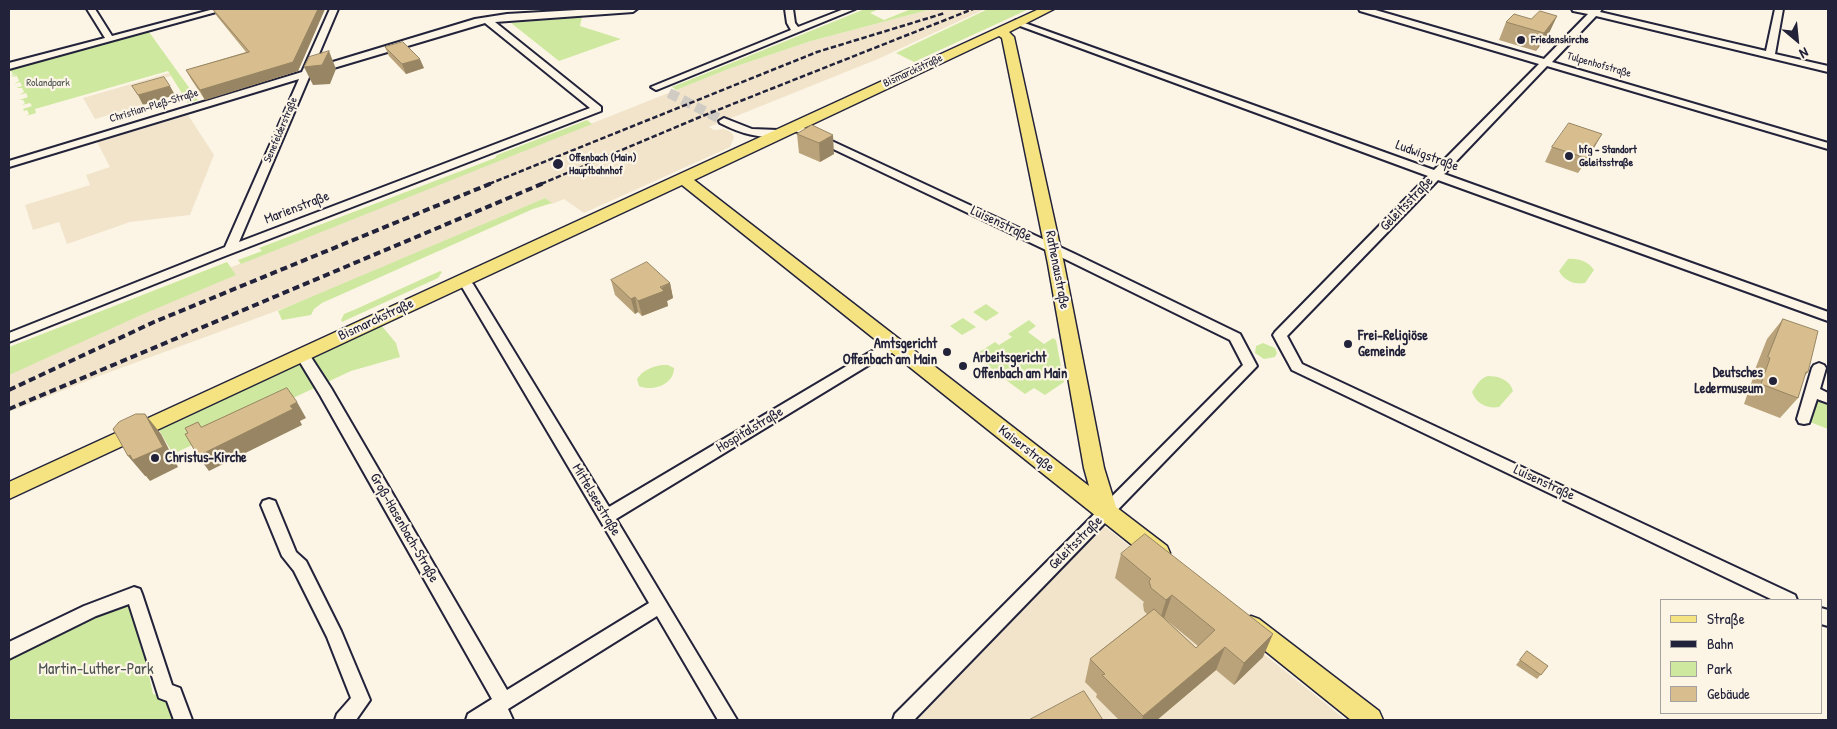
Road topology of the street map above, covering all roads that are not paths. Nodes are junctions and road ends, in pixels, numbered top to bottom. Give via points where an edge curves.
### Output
1 (91, 9) edge
2 (224, 9) edge
3 (334, 9) edge
4 (491, 9) edge
5 (632, 9) edge
6 (789, 9) edge
7 (851, 9) edge
8 (1048, 9) edge
9 (1363, 9) edge
10 (1576, 9) edge
11 (1779, 9) edge
12 (1596, 11) edge
13 (487, 20) junction
14 (1016, 23) junction
15 (796, 30) junction
16 (1000, 31) junction
17 (110, 39) junction
18 (1770, 55) junction
19 (1546, 63) junction
20 (9, 66) edge
21 (1828, 69) edge
22 (306, 73) junction
23 (669, 93) dead end
24 (724, 121) tunnel mouth
25 (793, 126) junction
26 (746, 132) junction
27 (778, 133) junction
28 (1828, 146) edge
29 (744, 149) junction
30 (9, 164) edge
31 (1435, 175) junction
32 (682, 178) junction
33 (1053, 249) junction
34 (228, 251) junction
35 (462, 280) junction
36 (1828, 317) edge
37 (1235, 337) joint
38 (9, 338) edge
39 (896, 346) junction
40 (302, 354) junction
41 (1250, 366) joint
42 (1298, 367) joint
43 (1819, 368) dead end
44 (1812, 392) junction
45 (1828, 398) edge
46 (1804, 419) dead end
47 (9, 491) edge
48 (269, 505) dead end
49 (1107, 512) junction
50 (608, 519) junction
51 (1178, 568) edge
52 (1787, 599) edge
53 (660, 605) junction
54 (1230, 610) edge
55 (9, 651) edge
56 (501, 710) edge
57 (183, 720) edge
58 (344, 720) edge
59 (475, 720) edge
60 (728, 720) edge
61 (902, 720) edge
62 (1370, 720) edge

1 - 17 street
2 - 17 street
3 - 22 street, Senefelderstraße
4 - 13 street
5 - 13 street, Christian-Pleß-Straße
6 - 15 street via 791,23
7 - 15 street
8 - 14 main road, Bismarckstraße
9 - 19 street, Tulpenhofstraße
10 - 12 street
11 - 18 street
12 - 18 street
12 - 19 street, Geleitsstraße
13 - 22 street, Christian-Pleß-Straße
13 - 34 street, Marienstraße via 597,109
14 - 16 main road, Bismarckstraße
14 - 31 street, Ludwigstraße
15 - 23 street via 656,87
16 - 25 main road, Bismarckstraße
16 - 33 main road, Rathenaustraße via 1008,37
17 - 20 street
18 - 21 street
19 - 28 street, Tulpenhofstraße
19 - 31 street, Geleitsstraße
22 - 30 street, Christian-Pleß-Straße
22 - 34 street, Senefelderstraße
24 - 26 street, Bismarckstraße
25 - 27 main road, Bismarckstraße
25 - 33 street, Luisenstraße
26 - 27 street, Bismarckstraße
26 - 29 street
27 - 29 main road, Bismarckstraße
29 - 32 main road, Bismarckstraße
31 - 36 street, Ludwigstraße
31 - 42 street, Geleitsstraße via 1280,335
32 - 35 main road, Bismarckstraße
32 - 39 main road, Kaiserstraße
33 - 37 street, Luisenstraße
33 - 49 main road, Rathenaustraße via 1094,468
34 - 38 street, Marienstraße
35 - 40 main road, Bismarckstraße
35 - 50 street, Mittelseestraße
37 - 41 street
39 - 49 main road, Kaiserstraße
39 - 50 street, Hospitalstraße via 877,354 625,505
40 - 47 main road, Bismarckstraße
40 - 56 street, Groß-Hasenbach-Straße
41 - 49 street, Geleitsstraße
42 - 52 street, Luisenstraße
43 - 44 street
44 - 45 street
44 - 46 street
48 - 58 street via 290,556 300,566 335,636 361,700
49 - 51 main road, Kaiserstraße
49 - 61 street, Geleitsstraße
50 - 53 street, Mittelseestraße
53 - 56 street
53 - 60 street, Mittelseestraße
54 - 62 main road
55 - 57 street via 90,611 134,594 165,692 174,694
56 - 59 street

